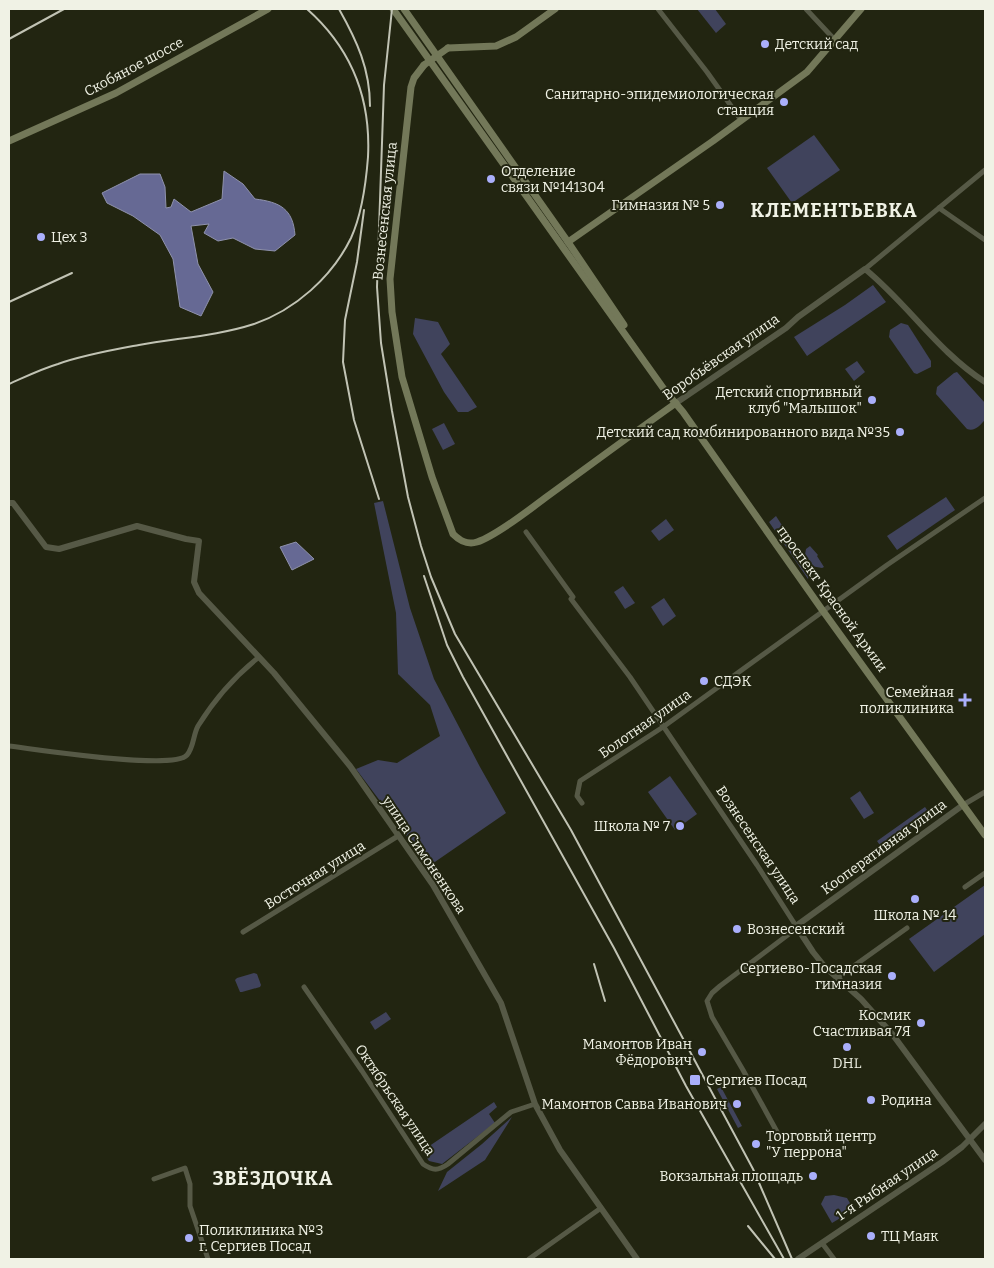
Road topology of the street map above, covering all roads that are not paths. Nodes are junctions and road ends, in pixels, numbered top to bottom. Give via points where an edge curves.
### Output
1 (268, 9) edge
2 (393, 9) edge
3 (404, 9) edge
4 (555, 9) edge
5 (658, 9) edge
6 (806, 9) edge
7 (861, 9) edge
8 (834, 39) junction
9 (741, 120) junction
10 (9, 141) edge
11 (985, 170) edge
12 (939, 208) junction
13 (985, 240) edge
14 (568, 242) junction
15 (865, 269) junction
16 (985, 382) edge
17 (676, 402) junction
18 (985, 498) edge
19 (9, 503) edge
20 (526, 532) dead end
21 (459, 540) joint
22 (823, 611) junction
23 (259, 657) junction
24 (663, 727) junction
25 (9, 746) edge
26 (985, 792) edge
27 (582, 803) dead end
28 (963, 806) junction
29 (985, 835) edge
30 (398, 836) junction
31 (985, 872) edge
32 (965, 887) dead end
33 (796, 926) junction
34 (907, 928) dead end
35 (243, 932) dead end
36 (837, 978) junction
37 (304, 987) dead end
38 (535, 1104) junction
39 (985, 1124) edge
40 (781, 1139) dead end
41 (970, 1140) junction
42 (985, 1160) edge
43 (154, 1179) dead end
44 (601, 1208) junction
45 (822, 1243) junction
46 (208, 1259) edge
47 (529, 1259) edge
48 (637, 1259) edge
49 (798, 1259) edge
50 (834, 1259) edge

1 - 10 main road, Скобяное шоссе via 116,93
2 - 17 main road, проспект Красной Армии
3 - 14 main road, проспект Красной Армии
4 - 21 main road, Вознесенская улица, bridge via 516,37 496,46 452,48 424,65 411,87 390,279 392,312 402,377 434,483 453,534
5 - 9 street
6 - 8 street
7 - 8 main road
8 - 9 main road via 807,72
9 - 14 main road
11 - 12 street, Воробьёвская улица
12 - 13 street
12 - 15 street, Воробьёвская улица
14 - 17 main road, проспект Красной Армии
15 - 16 street via 946,350
15 - 17 street, Воробьёвская улица via 786,328
17 - 21 main road, Воробьёвская улица via 520,516 477,542
17 - 22 main road, проспект Красной Армии
18 - 22 street, Болотная улица
19 - 23 street, улица Симоненкова via 14,503 46,547 59,549 137,526 199,541 194,582 200,593
20 - 24 street, Вознесенская улица
22 - 24 street, Болотная улица
22 - 28 main road, проспект Красной Армии
23 - 25 street via 239,673 212,707 197,728 187,755 182,758 167,761 115,759
23 - 30 street, улица Симоненкова via 350,766
24 - 27 street, Болотная улица via 580,781 577,796
24 - 33 street, Вознесенская улица
26 - 28 street, Кооперативная улица
28 - 29 main road, проспект Красной Армии
28 - 33 street, Кооперативная улица
30 - 35 street, Восточная улица
30 - 38 street, улица Симоненкова via 433,885 501,1004
31 - 32 street
33 - 36 street, Вознесенская улица via 813,952
33 - 40 street, Кооперативная улица via 720,986 707,1001 712,1017
34 - 36 street
36 - 41 street, Вознесенская улица via 893,1035
37 - 38 street, Октябрьская улица via 423,1164 431,1170 440,1170 511,1112
38 - 44 street, улица Симоненкова via 560,1150
39 - 41 street, 1-я Рыбная улица
41 - 42 street, Вознесенская улица
41 - 45 street, 1-я Рыбная улица
43 - 46 street via 185,1168 190,1184 190,1206
44 - 47 street
44 - 48 street, улица Симоненкова
45 - 49 street, 1-я Рыбная улица
45 - 50 street

